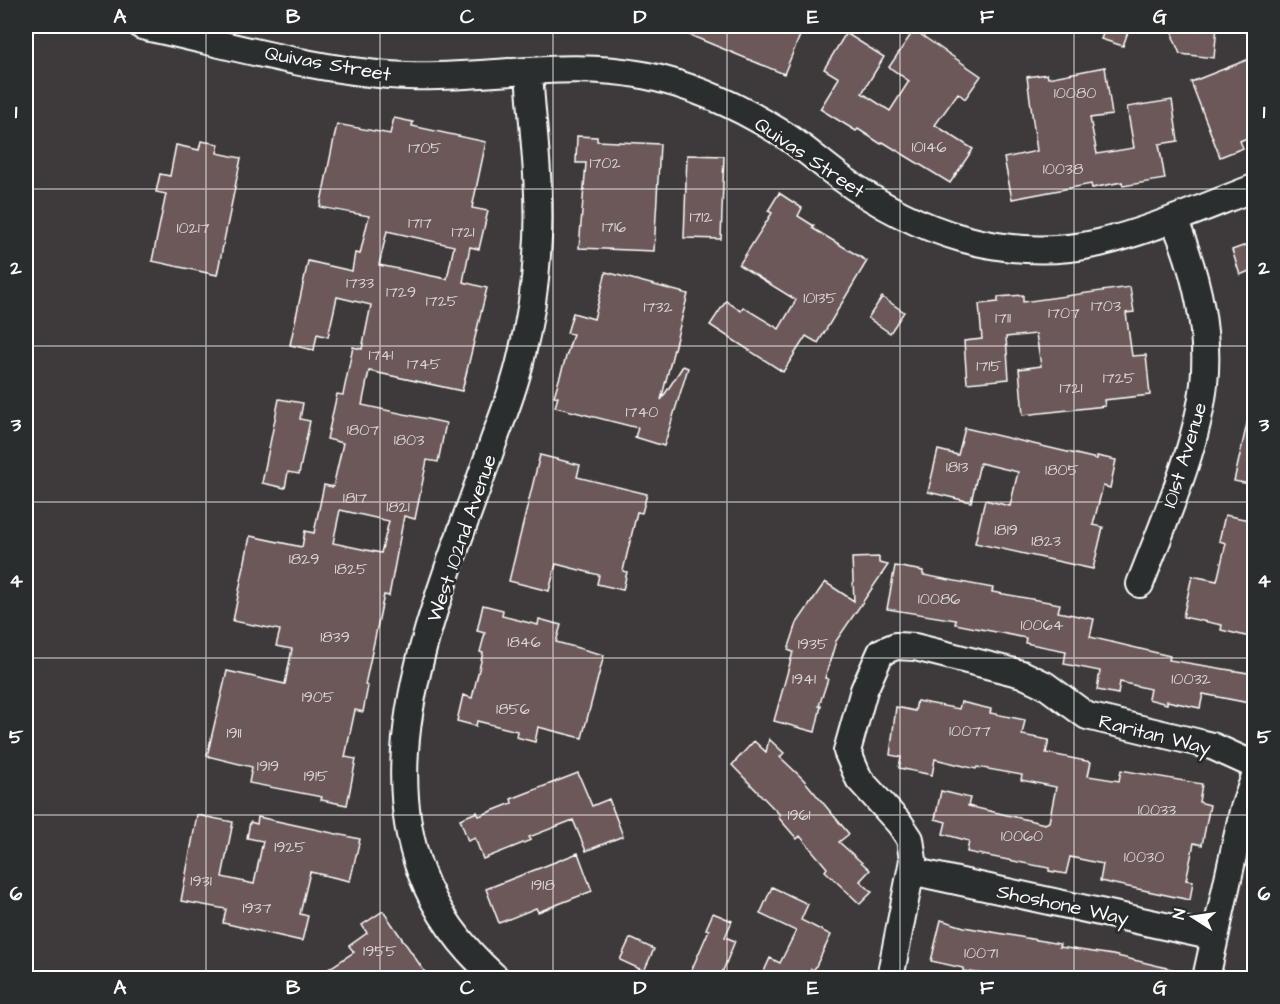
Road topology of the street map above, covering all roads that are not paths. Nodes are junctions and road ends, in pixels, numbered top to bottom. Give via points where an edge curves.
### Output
1 (142, 26) edge
2 (529, 73) junction
3 (1254, 188) edge
4 (1174, 219) junction
5 (1140, 584) dead end
6 (1254, 765) edge
7 (1254, 779) edge
8 (911, 872) junction
9 (1215, 937) junction
10 (496, 978) edge
11 (890, 978) edge
12 (1206, 978) edge

1 - 2 street, Quivas Street via 366,74
2 - 4 street, Quivas Street via 610,71 675,82 785,135 893,213 971,242 1006,248 1068,247 1118,238
2 - 10 street, West 102nd Avenue via 537,194 537,254 529,326 512,389 430,624 403,749 404,797 425,881 458,939
3 - 4 street, Quivas Street
4 - 5 street, 101st Avenue via 1191,259 1200,304 1205,337 1204,384 1190,448
6 - 8 street, Raritan Way via 1212,746 1087,717 1022,674 915,647 889,647 876,659 847,751 859,779 910,839
7 - 9 street
8 - 9 street, Shoshone Way
8 - 11 street
9 - 12 street

